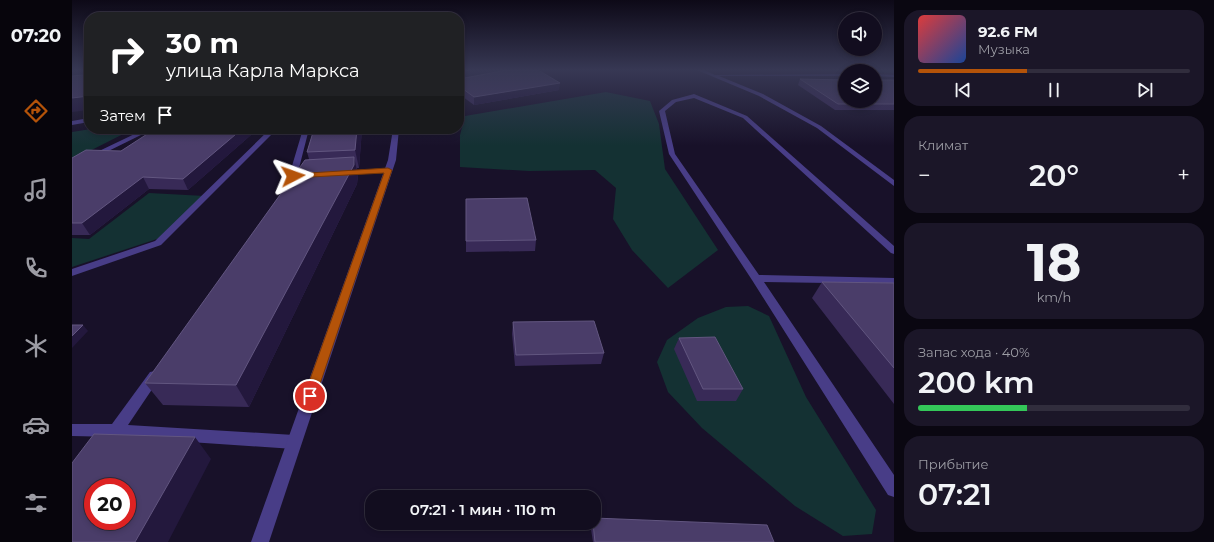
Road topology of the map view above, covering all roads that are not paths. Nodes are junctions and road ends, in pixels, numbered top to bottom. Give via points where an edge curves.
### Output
1 (762, 95) edge
2 (84, 121) edge
3 (72, 123) edge
4 (140, 134) edge
5 (269, 134) edge
6 (305, 134) edge
7 (395, 134) edge
8 (72, 167) edge
9 (388, 170) junction
10 (333, 174) edge
11 (294, 178) edge
12 (894, 184) edge
13 (894, 251) edge
14 (72, 273) edge
15 (756, 278) junction
16 (894, 281) edge
17 (162, 366) edge
18 (72, 430) edge
19 (116, 431) junction
20 (294, 442) junction
21 (108, 444) edge
22 (894, 489) edge
23 (260, 542) edge

1 - 12 street via 819,127
2 - 3 street
4 - 8 street
5 - 14 street via 158,243
6 - 11 street
7 - 9 street
9 - 10 street
9 - 20 street
13 - 15 street via 745,117 694,96 674,101 662,111 672,154
15 - 16 street
15 - 22 street
17 - 19 street
18 - 19 street
19 - 20 street
19 - 21 street
20 - 23 street

